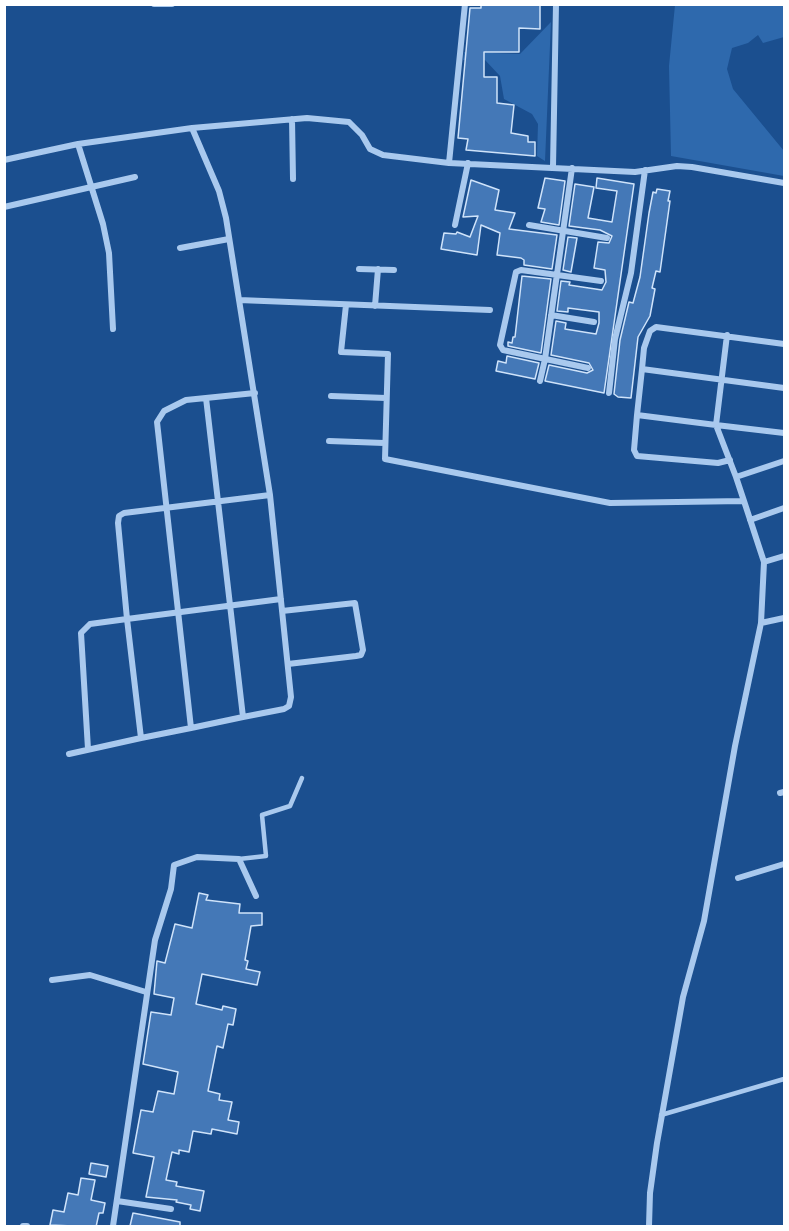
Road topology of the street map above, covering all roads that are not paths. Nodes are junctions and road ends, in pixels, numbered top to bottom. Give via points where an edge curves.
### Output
1 (154, 4) edge
2 (172, 4) edge
3 (465, 4) edge
4 (556, 4) edge
5 (292, 118) junction
6 (192, 128) junction
7 (78, 144) junction
8 (4, 160) edge
9 (449, 163) junction
10 (468, 163) junction
11 (553, 167) junction
12 (572, 168) junction
13 (645, 170) junction
14 (135, 177) dead end
15 (293, 179) dead end
16 (784, 183) edge
17 (90, 186) junction
18 (4, 207) edge
19 (455, 225) dead end
20 (529, 225) dead end
21 (563, 231) junction
22 (607, 238) dead end
23 (229, 239) junction
24 (180, 248) dead end
25 (359, 269) dead end
26 (378, 269) junction
27 (394, 270) dead end
28 (557, 275) junction
29 (601, 281) dead end
30 (239, 300) junction
31 (346, 305) junction
32 (375, 306) junction
33 (490, 310) dead end
34 (551, 315) junction
35 (594, 322) dead end
36 (113, 330) dead end
37 (727, 335) junction
38 (784, 344) edge
39 (545, 359) junction
40 (588, 368) dead end
41 (642, 369) junction
42 (722, 380) junction
43 (540, 381) dead end
44 (784, 388) edge
45 (255, 393) junction
46 (609, 393) dead end
47 (331, 396) dead end
48 (206, 398) junction
49 (386, 398) junction
50 (637, 415) junction
51 (716, 425) junction
52 (784, 434) edge
53 (329, 441) dead end
54 (384, 443) junction
55 (730, 460) junction
56 (784, 460) edge
57 (736, 477) junction
58 (270, 495) junction
59 (219, 501) junction
60 (744, 501) junction
61 (167, 508) junction
62 (784, 508) edge
63 (750, 520) junction
64 (784, 556) edge
65 (764, 562) junction
66 (280, 599) junction
67 (231, 607) junction
68 (282, 611) junction
69 (179, 614) junction
70 (784, 618) edge
71 (127, 619) junction
72 (761, 622) junction
73 (288, 664) junction
74 (243, 717) junction
75 (191, 728) junction
76 (141, 738) junction
77 (88, 749) junction
78 (69, 754) dead end
79 (302, 778) dead end
80 (239, 859) junction
81 (784, 864) edge
82 (738, 878) dead end
83 (256, 896) dead end
84 (52, 980) dead end
85 (146, 992) junction
86 (784, 1079) edge
87 (661, 1114) junction
88 (117, 1201) junction
89 (171, 1209) dead end
90 (113, 1227) edge
91 (649, 1227) edge

1 - 2 street
3 - 9 street
4 - 11 street
5 - 6 street
5 - 9 street via 349,122 375,152
5 - 15 street
6 - 7 street
6 - 23 street via 219,191
7 - 8 street
7 - 17 street
9 - 10 street
10 - 11 street
10 - 19 street
11 - 12 street
12 - 13 street
12 - 21 street
13 - 16 street via 692,167
13 - 46 street
14 - 17 street
17 - 18 street
17 - 36 street via 104,224 109,253
20 - 21 street
21 - 22 street
21 - 28 street
23 - 24 street
23 - 30 street
25 - 26 street
26 - 27 street
26 - 32 street
28 - 29 street
28 - 34 street
28 - 39 street via 516,272 500,345 503,350
30 - 31 street
30 - 45 street
31 - 32 street
31 - 49 street via 341,352 388,354
32 - 33 street
34 - 35 street
34 - 39 street
37 - 38 street
37 - 41 street via 652,328 644,348
37 - 42 street
39 - 40 street
39 - 43 street
41 - 42 street
41 - 50 street
42 - 44 street
42 - 51 street
45 - 48 street
45 - 58 street
47 - 49 street
48 - 59 street
48 - 61 street via 174,405 157,422
49 - 54 street
50 - 51 street
50 - 55 street via 637,456 718,463
51 - 52 street
51 - 55 street
53 - 54 street
54 - 60 street via 385,459 610,503
55 - 57 street
56 - 57 street
57 - 60 street
58 - 59 street
58 - 66 street
59 - 61 street
59 - 67 street
60 - 63 street
61 - 69 street
61 - 71 street via 119,516
62 - 63 street
63 - 65 street
64 - 65 street
65 - 72 street
66 - 67 street
66 - 68 street
67 - 69 street
67 - 74 street
68 - 73 street
68 - 73 street via 355,603 363,650 356,656
69 - 71 street
69 - 75 street
70 - 72 street
71 - 76 street
71 - 77 street via 90,624 81,633
72 - 87 street via 704,921 683,997
73 - 74 street via 289,706
74 - 75 street
75 - 76 street
76 - 77 street
77 - 78 street
79 - 80 lane via 290,806 262,815 266,856
80 - 83 street
80 - 85 street via 197,856 174,865 171,889 154,940
81 - 82 street
84 - 85 street via 90,975
85 - 88 street
86 - 87 lane
87 - 91 street
88 - 89 street
88 - 90 street

